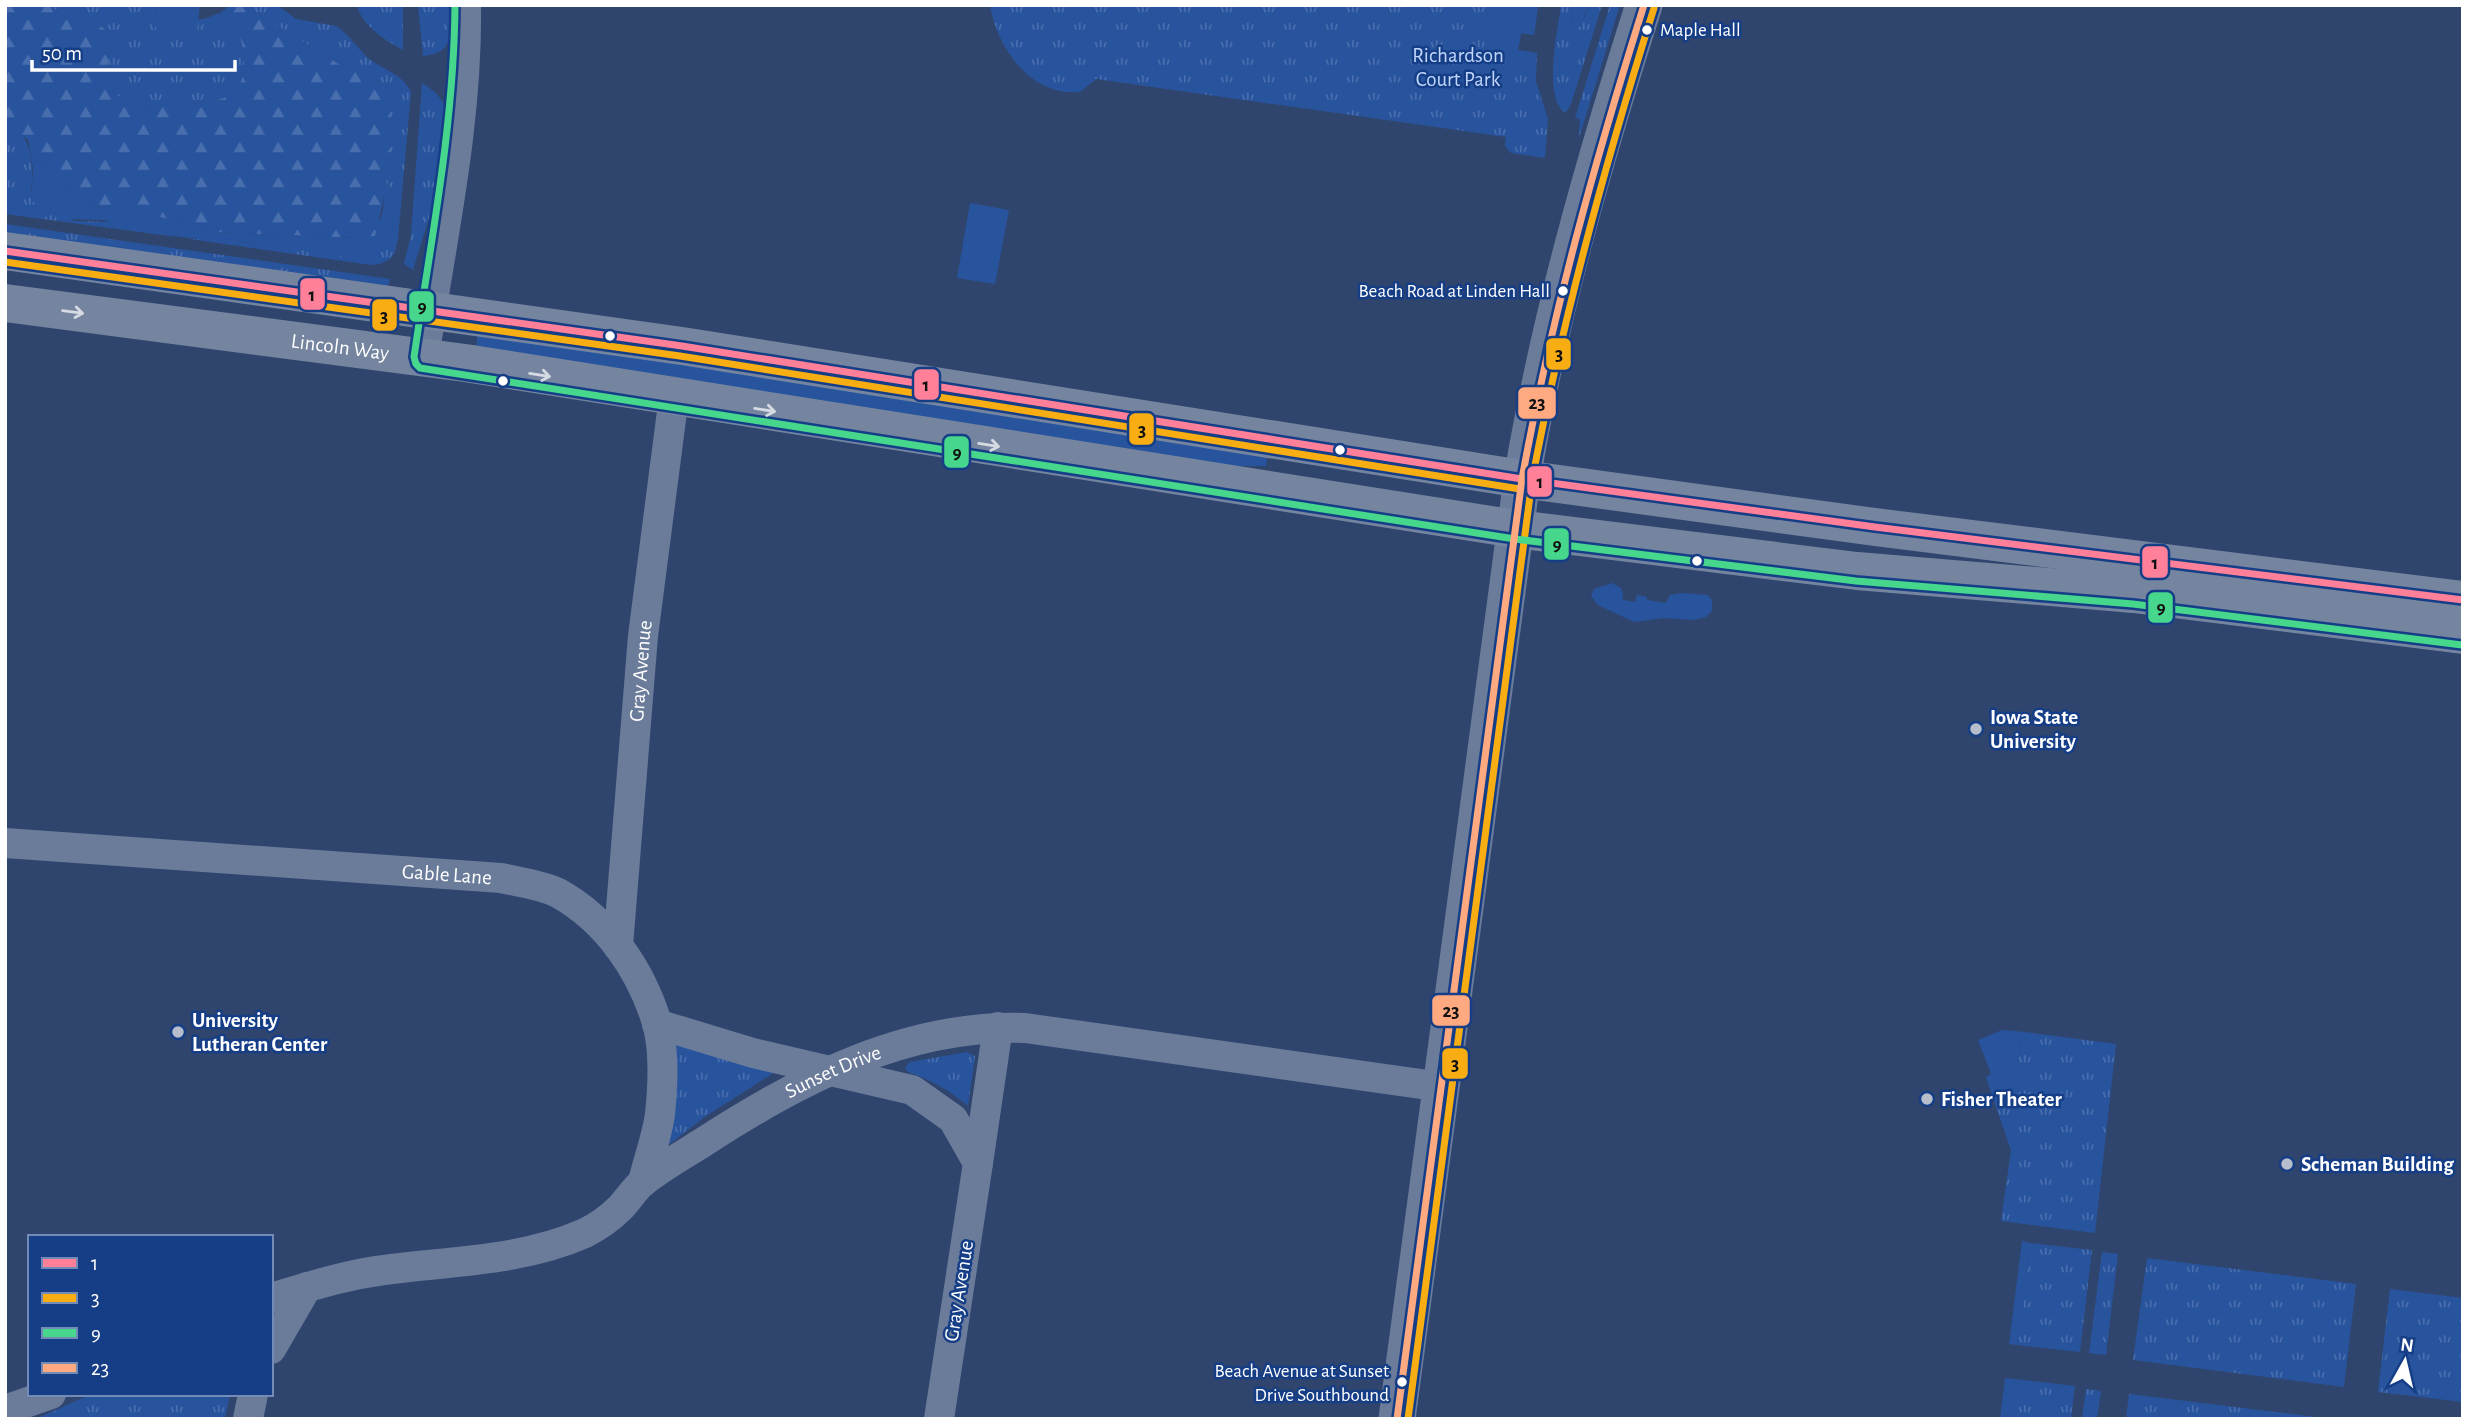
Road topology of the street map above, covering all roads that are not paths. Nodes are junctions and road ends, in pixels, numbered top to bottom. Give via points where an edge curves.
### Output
1 (466, 5) edge
2 (1644, 5) edge
3 (5, 251) edge
4 (5, 303) edge
5 (431, 310) junction
6 (424, 358) junction
7 (674, 397) junction
8 (1522, 479) junction
9 (1516, 529) junction
10 (2463, 600) edge
11 (2463, 635) edge
12 (5, 843) edge
13 (618, 946) junction
14 (657, 1024) junction
15 (998, 1027) junction
16 (830, 1071) junction
17 (1442, 1087) junction
18 (978, 1163) junction
19 (643, 1182) junction
20 (307, 1287) junction
21 (273, 1297) edge
22 (273, 1346) edge
23 (45, 1396) edge
24 (253, 1396) edge
25 (5, 1410) edge
26 (248, 1419) edge
27 (939, 1419) edge
28 (1397, 1419) edge

1 - 5 street via 463,91
2 - 8 street via 1561,292
3 - 5 main road
4 -> 6 main road, Lincoln Way
5 - 6 street
5 - 8 main road
6 -> 7 main road, Lincoln Way
7 -> 9 main road, Lincoln Way
7 - 13 street, Gray Avenue via 643,636
8 - 9 street
8 - 10 main road
9 - 11 main road, Lincoln Way via 1857,571 2134,594
9 - 17 street
12 - 13 street, Gable Lane via 501,878 557,892 596,920
13 - 14 street, Gable Lane via 635,969
14 - 16 street via 753,1054
14 - 19 street, Gable Lane via 663,1070 660,1116
15 - 16 street, Sunset Drive via 889,1047
15 - 17 street, Sunset Drive
15 - 18 street, Gray Avenue
16 - 18 street via 912,1090 953,1119
16 - 19 street, Sunset Drive via 752,1110
17 - 28 street
18 - 27 street, Gray Avenue
19 - 20 street, Sunset Drive via 619,1209 589,1231 549,1247 383,1270
20 - 21 street, Sunset Drive
20 - 22 street
23 - 25 street
24 - 26 street

